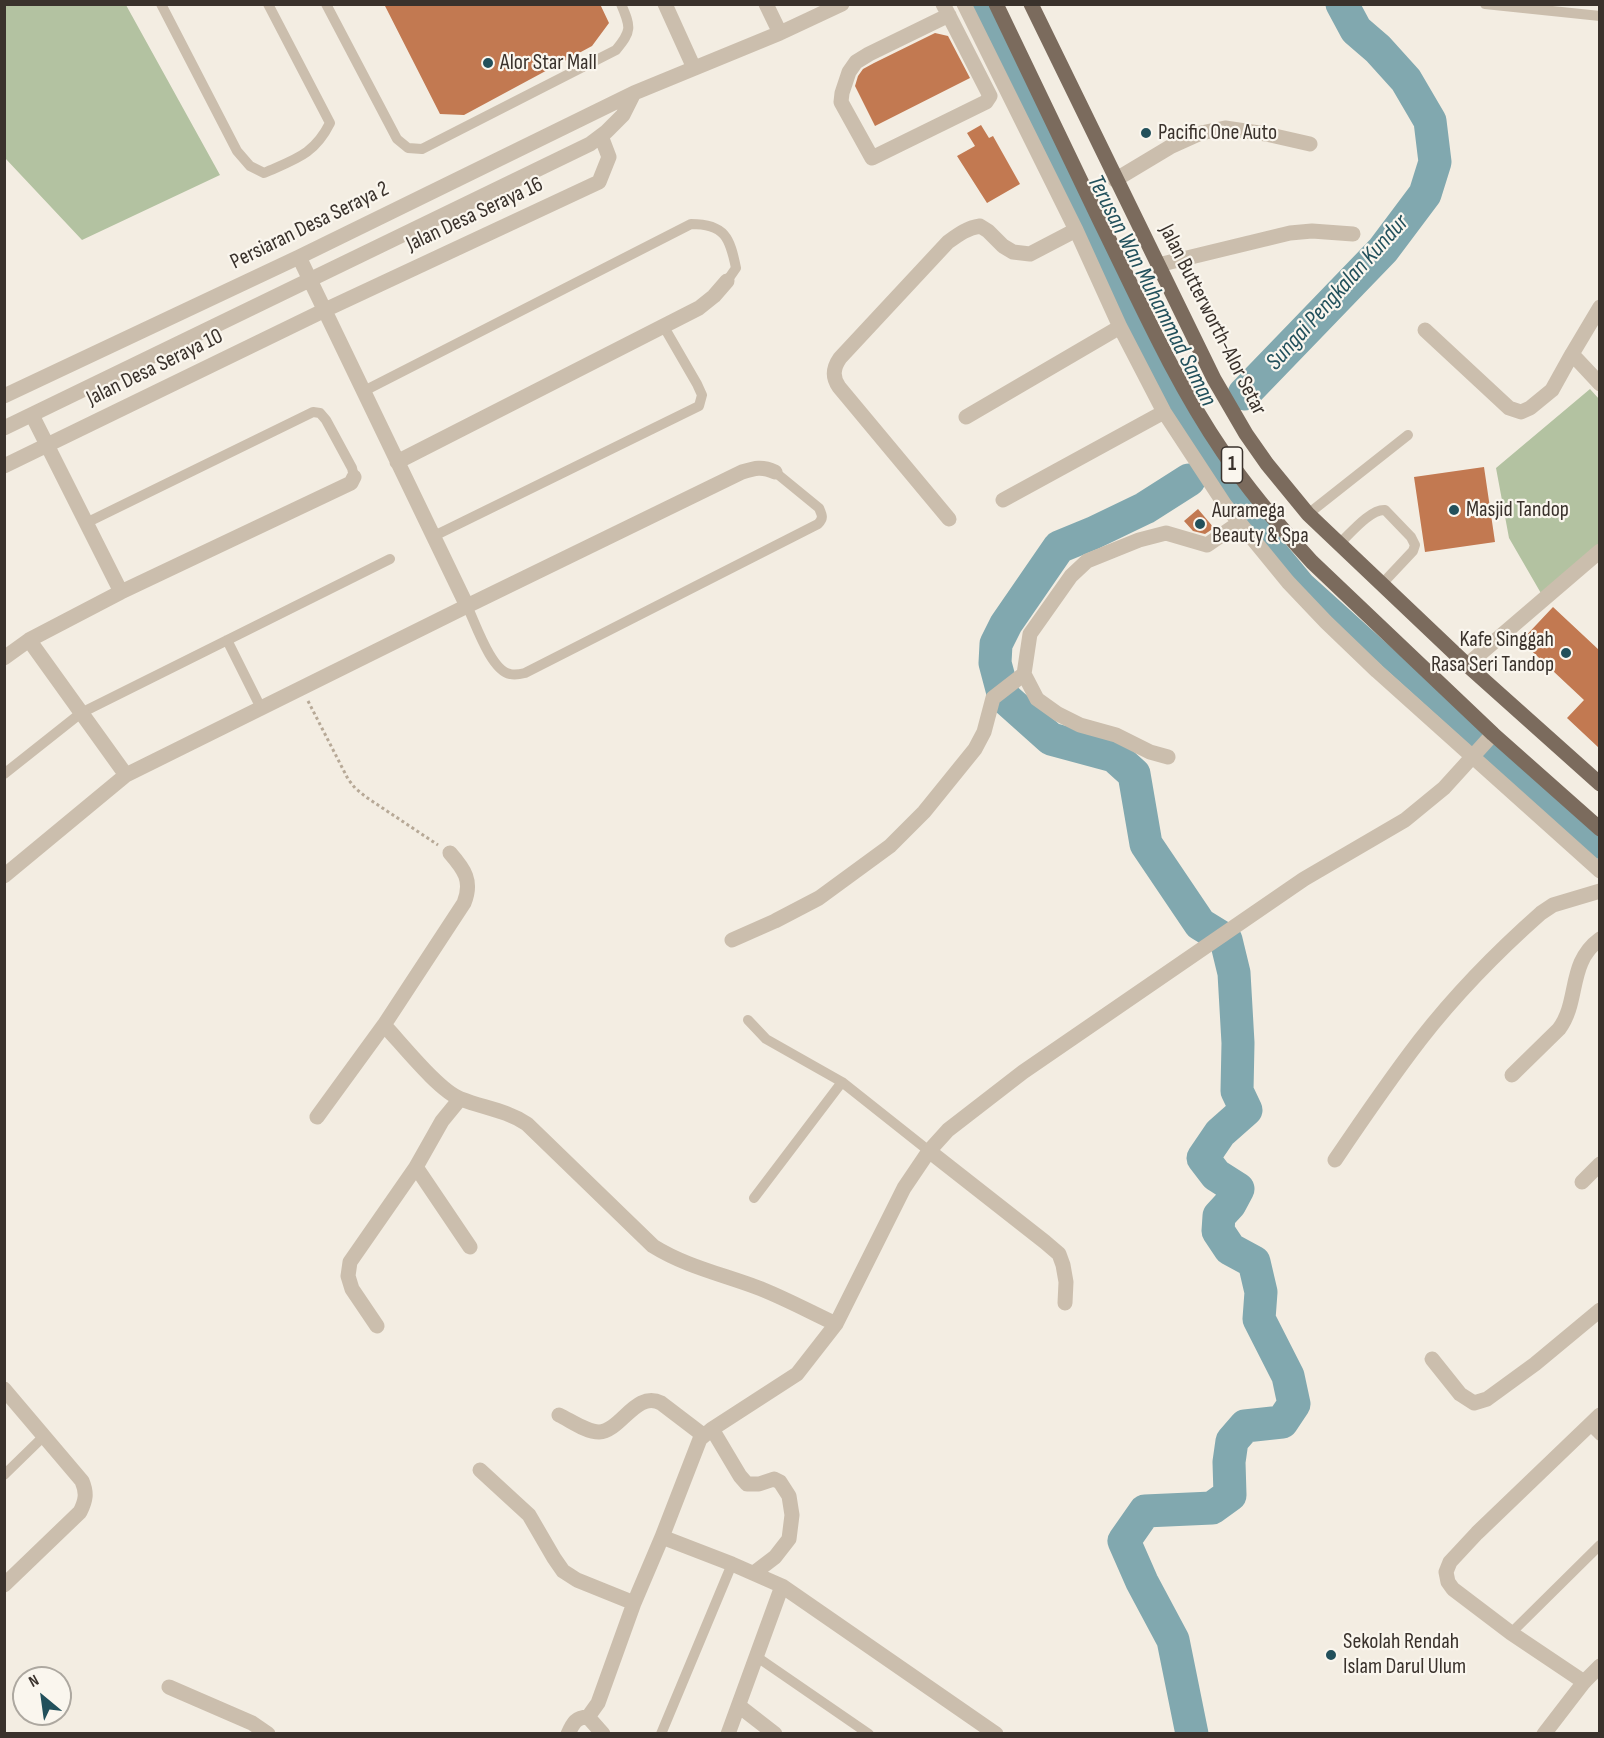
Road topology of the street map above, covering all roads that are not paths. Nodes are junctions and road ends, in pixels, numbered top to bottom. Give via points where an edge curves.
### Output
1 (161, 4) edge
2 (268, 4) edge
3 (326, 4) edge
4 (621, 4) edge
5 (665, 4) edge
6 (765, 4) edge
7 (842, 4) edge
8 (964, 4) edge
9 (996, 4) edge
10 (1031, 4) edge
11 (1485, 4) edge
12 (946, 10) edge
13 (1599, 16) edge
14 (780, 33) junction
15 (994, 63) junction
16 (694, 68) junction
17 (977, 71) junction
18 (634, 93) junction
19 (601, 136) junction
20 (1310, 144) dead end
21 (1115, 180) junction
22 (1076, 230) junction
23 (1353, 234) dead end
24 (299, 257) junction
25 (1158, 264) junction
26 (310, 280) junction
27 (727, 281) joint
28 (1599, 307) edge
29 (325, 310) junction
30 (664, 327) junction
31 (1120, 327) junction
32 (1425, 330) dead end
33 (1572, 354) junction
34 (1599, 384) edge
35 (364, 391) junction
36 (4, 396) edge
37 (1164, 412) junction
38 (32, 415) junction
39 (966, 417) dead end
40 (4, 428) edge
41 (1408, 435) dead end
42 (47, 444) junction
43 (397, 462) junction
44 (4, 466) edge
45 (775, 472) joint
46 (354, 477) joint
47 (1003, 500) dead end
48 (1308, 514) junction
49 (949, 519) dead end
50 (86, 523) junction
51 (1239, 523) junction
52 (434, 536) junction
53 (1339, 544) junction
54 (1599, 551) edge
55 (390, 559) dead end
56 (1381, 585) junction
57 (121, 592) junction
58 (467, 606) junction
59 (29, 640) junction
60 (227, 640) junction
61 (4, 658) edge
62 (1467, 665) junction
63 (1022, 675) junction
64 (261, 708) junction
65 (81, 712) junction
66 (1493, 734) junction
67 (1168, 758) dead end
68 (1472, 758) junction
69 (4, 774) edge
70 (126, 775) junction
71 (1599, 784) edge
72 (1599, 830) edge
73 (450, 853) road end
74 (1599, 871) edge
75 (4, 876) edge
76 (1599, 891) edge
77 (1599, 939) edge
78 (732, 940) dead end
79 (748, 1020) dead end
80 (384, 1025) junction
81 (1512, 1075) dead end
82 (842, 1082) junction
83 (460, 1099) junction
84 (317, 1117) dead end
85 (929, 1151) junction
86 (1335, 1160) dead end
87 (1599, 1164) edge
88 (416, 1167) junction
89 (1582, 1182) dead end
90 (754, 1198) dead end
91 (470, 1247) dead end
92 (1065, 1304) dead end
93 (1599, 1310) edge
94 (836, 1324) junction
95 (376, 1326) dead end
96 (1431, 1359) dead end
97 (4, 1389) edge
98 (559, 1415) dead end
99 (1596, 1426) edge
100 (707, 1432) junction
101 (44, 1436) junction
102 (480, 1470) dead end
103 (4, 1475) edge
104 (662, 1537) junction
105 (1599, 1545) edge
106 (732, 1564) junction
107 (754, 1573) junction
108 (4, 1585) edge
109 (782, 1586) junction
110 (634, 1603) junction
111 (1511, 1633) junction
112 (757, 1657) junction
113 (1599, 1666) edge
114 (1584, 1682) junction
115 (169, 1687) dead end
116 (739, 1706) junction
117 (588, 1717) junction
118 (268, 1734) edge
119 (568, 1734) edge
120 (603, 1734) edge
121 (661, 1734) edge
122 (728, 1734) edge
123 (775, 1734) edge
124 (869, 1734) edge
125 (996, 1734) edge
126 (1544, 1734) edge

1 - 2 lane via 237,151 250,166 264,173 307,154 323,139 330,123
3 - 4 lane via 397,139 408,148 422,149 616,50 627,38 629,22
5 - 16 street
6 - 14 street
7 - 14 street, Persiaran Desa Seraya 2
8 - 15 street
9 - 66 main road, 1 via 1155,335 1223,452 1312,562
10 - 21 main road, Jalan Butterworth-Alor Setar / 1
11 - 13 lane
12 - 17 street
12 - 17 street via 856,62 849,72 841,102 872,158 986,102 990,96
14 - 16 street, Persiaran Desa Seraya 2
15 - 17 street
15 - 22 street
16 - 18 street, Persiaran Desa Seraya 2
18 - 19 street via 623,114
18 - 24 street, Persiaran Desa Seraya 2
19 - 26 street
19 - 29 street, Jalan Desa Seraya 16 via 609,158 599,182
20 - 21 street via 1225,128 1201,133 1170,147
21 - 25 main road, Jalan Butterworth-Alor Setar / 1
22 - 31 street
22 - 49 street via 1030,254 1013,252 980,226 963,232 948,242 835,367 839,387
23 - 25 street via 1290,233
24 - 26 street
24 - 36 street, Persiaran Desa Seraya 2
25 - 48 main road, Jalan Butterworth-Alor Setar / 1 via 1214,379 1246,434
26 - 29 street
26 - 38 street
27 - 30 street via 699,308
27 - 35 lane via 736,268 727,237 709,224 692,224
28 - 33 street
29 - 35 street
29 - 42 street, Jalan Desa Seraya 10
30 - 43 street
30 - 52 lane via 698,384 702,394 699,406
31 - 37 street
31 - 39 street
32 - 33 street via 1509,408 1521,412 1552,390
33 - 34 street
35 - 43 street
37 - 47 street
37 - 51 street
38 - 40 street
38 - 42 street
41 - 48 lane
42 - 44 street, Jalan Desa Seraya 10
42 - 50 street
43 - 52 street
45 - 58 street via 756,467 742,472
45 - 58 lane via 819,508 822,520 818,524 525,673 510,674 491,658
46 - 50 lane via 326,420 320,412 313,412
46 - 57 street via 351,483
48 - 53 main road, Jalan Butterworth-Alor Setar / 1
50 - 57 street
51 - 63 street via 1207,545 1167,533 1087,561 1071,576 1030,634
51 - 68 street via 1326,622
52 - 58 street
53 - 56 main road, Jalan Butterworth-Alor Setar / 1
53 - 56 lane via 1372,513 1385,510 1415,545
54 - 62 street
55 - 60 lane
56 - 62 main road, Jalan Butterworth-Alor Setar / 1
57 - 59 street
58 - 64 street
59 - 61 street
59 - 65 street
60 - 64 lane
60 - 65 lane
62 - 71 main road, Jalan Butterworth-Alor Setar / 1
63 - 67 street via 1037,699 1058,714
63 - 78 street via 993,698 975,749 924,812 890,846 819,898
64 - 70 street
65 - 69 lane
65 - 70 street
66 - 68 street
66 - 72 main road, 1
68 - 74 street
68 - 85 street via 1444,788 1405,820 1304,879 1023,1072 948,1130
70 - 75 street
73 - 80 street via 463,870 469,892
76 - 86 street via 1553,905 1541,913 1464,989 1378,1096
77 - 81 street via 1585,953 1578,968 1565,1020
79 - 82 lane via 766,1039
80 - 83 street via 438,1083
80 - 84 street
82 - 85 lane
82 - 90 lane
83 - 88 street via 442,1121
83 - 94 street via 501,1110 527,1124 639,1234 670,1257 759,1288
85 - 92 street via 1059,1254 1066,1282
85 - 94 street via 904,1188
87 - 89 street
88 - 91 street
88 - 95 street via 350,1262 351,1289
93 - 96 street via 1535,1364 1487,1399 1474,1403 1461,1394
94 - 100 street via 797,1374
97 - 101 street
98 - 100 street via 599,1432 654,1399
99 - 111 street via 1450,1562 1446,1572 1453,1589
100 - 104 street
100 - 107 street via 747,1484 774,1479 789,1496 789,1539 776,1557
101 - 103 lane
101 - 108 street via 82,1481 85,1501 80,1512
102 - 110 street via 529,1515 563,1571
104 - 106 street
104 - 110 street
105 - 111 lane
106 - 107 street
106 - 121 lane
107 - 109 street
109 - 112 street
109 - 125 street
110 - 117 street via 598,1703
111 - 114 street
112 - 116 street
112 - 124 lane
113 - 114 street
114 - 126 street
115 - 118 street via 252,1723
116 - 122 street
116 - 123 street
117 - 119 street via 574,1721
117 - 120 street

